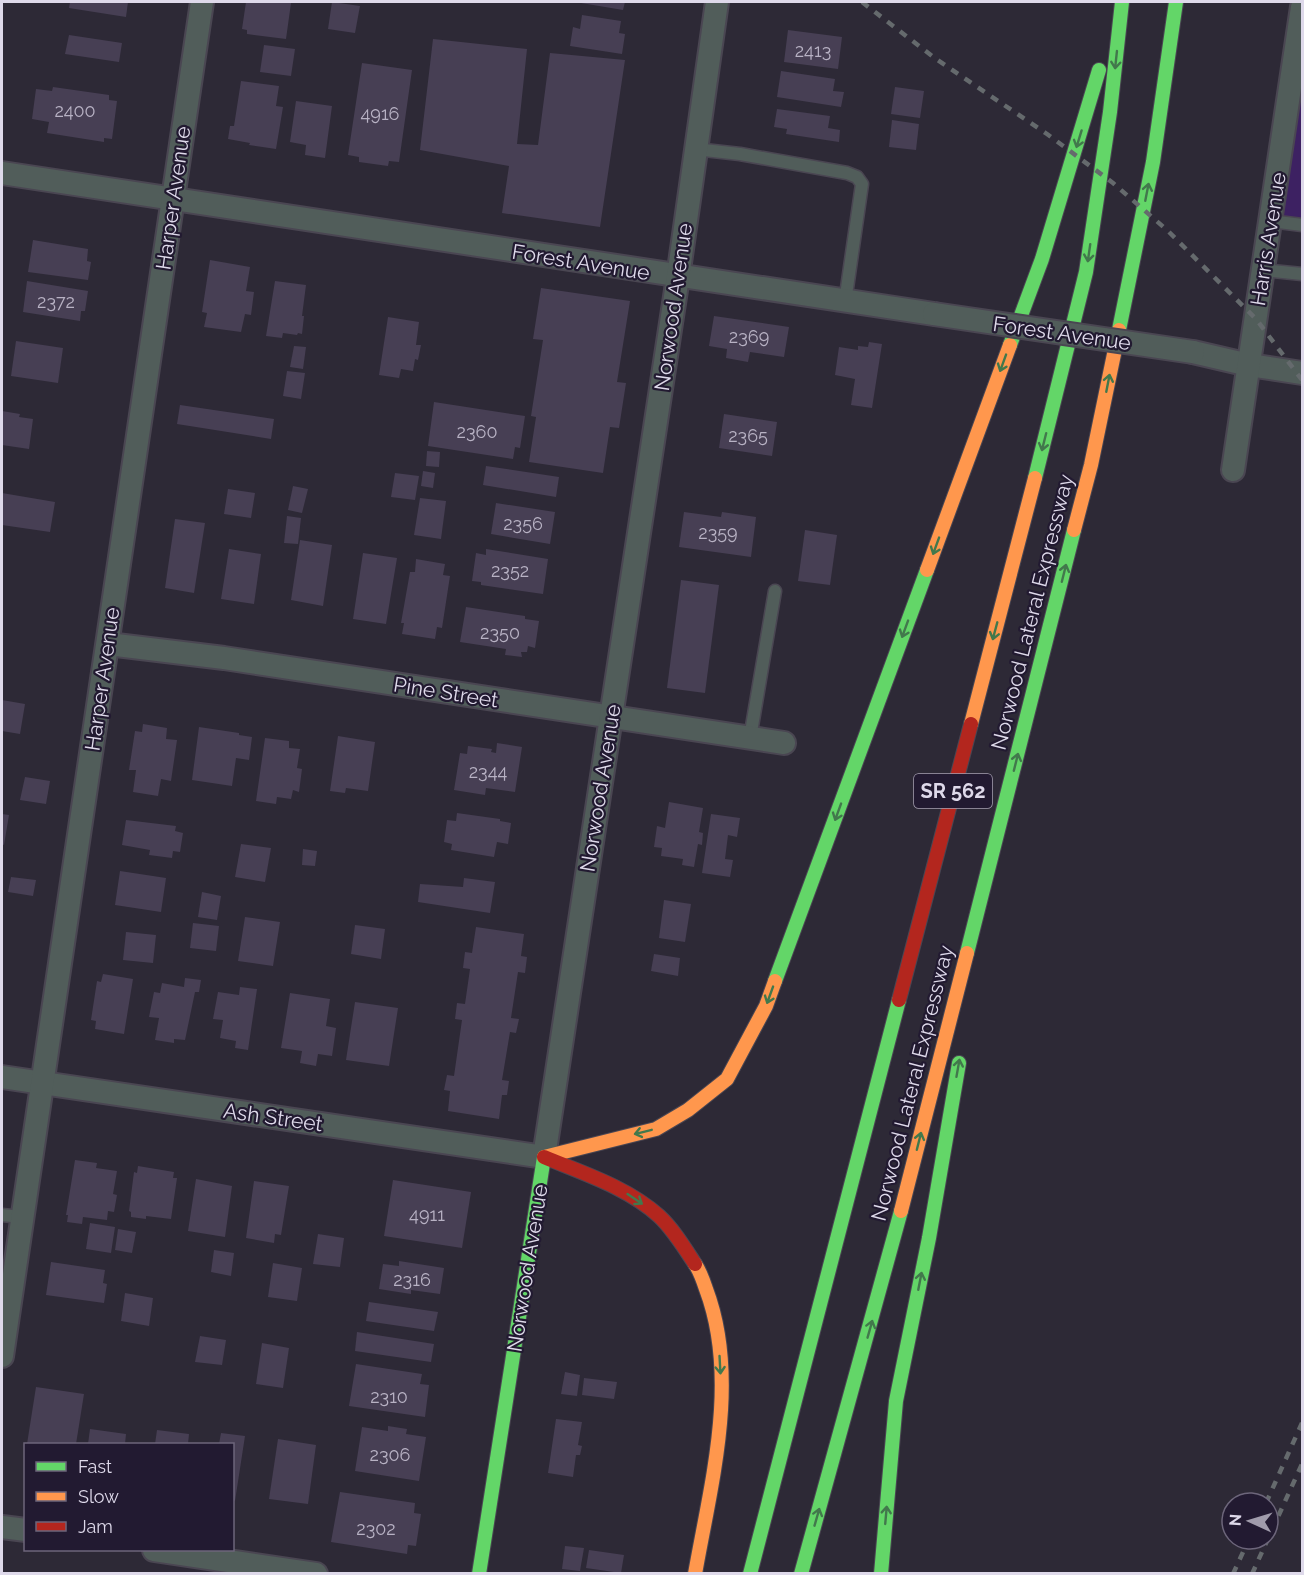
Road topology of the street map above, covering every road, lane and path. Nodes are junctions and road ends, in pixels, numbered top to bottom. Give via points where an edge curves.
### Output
1 (202, 2) edge
2 (717, 2) edge
3 (1117, 2) edge
4 (1122, 2) edge
5 (1176, 2) edge
6 (1302, 7) edge
7 (696, 149) junction
8 (2, 173) edge
9 (172, 199) junction
10 (1270, 221) junction
11 (1302, 225) edge
12 (1263, 270) junction
13 (1302, 274) edge
14 (678, 277) junction
15 (844, 302) junction
16 (1249, 365) junction
17 (1302, 373) edge
18 (1233, 470) dead end
19 (775, 591) dead end
20 (108, 644) junction
21 (611, 717) junction
22 (750, 738) junction
23 (784, 743) dead end
24 (1001, 818) junction
25 (971, 993) dead end
26 (961, 1052) dead end
27 (2, 1077) edge
28 (42, 1083) junction
29 (544, 1156) junction
30 (12, 1216) edge
31 (2, 1356) edge
32 (2, 1527) edge
33 (24, 1530) edge
34 (161, 1551) edge
35 (316, 1574) edge
36 (479, 1574) edge
37 (694, 1574) edge
38 (750, 1574) edge
39 (801, 1574) edge
40 (880, 1574) edge

1 - 9 street, Harper Avenue
2 - 7 street, Norwood Avenue
3 -> 29 main road via 1042,259 766,1006 727,1079 688,1110 656,1129
4 -> 38 main road, Norwood Lateral Expressway / SR 562 via 1086,272
24 -> 5 main road, Norwood Lateral Expressway / SR 562 via 1091,465 1153,162
6 - 10 street, Harris Avenue
7 - 14 street, Norwood Avenue
7 - 15 lane via 857,177 862,184
8 - 9 street, Forest Avenue
9 - 14 street, Forest Avenue
9 - 20 street, Harper Avenue
10 - 11 lane
10 - 12 street, Harris Avenue
12 - 13 lane
12 - 16 street, Harris Avenue
14 - 15 street, Forest Avenue
14 - 21 street, Norwood Avenue
15 - 16 street, Forest Avenue, bridge via 1192,352
16 - 17 street, Forest Avenue
16 - 18 street, Harris Avenue
19 - 22 lane
20 - 21 street, Pine Street
20 - 28 street, Harper Avenue
21 - 22 street, Pine Street
21 - 29 street, Norwood Avenue
22 - 23 street, Pine Street
24 - 25 main road
39 -> 24 main road, Norwood Lateral Expressway / SR 562 via 887,1267
40 -> 26 main road via 896,1401
27 - 28 street, Ash Street
28 - 29 street, Ash Street
28 - 30 street, Harper Avenue
29 - 36 main road, Norwood Avenue
29 -> 37 main road via 616,1186 656,1213 687,1247 707,1285 719,1332 721,1382 717,1443
30 - 31 street, Harper Avenue
32 - 33 street
34 - 35 street

